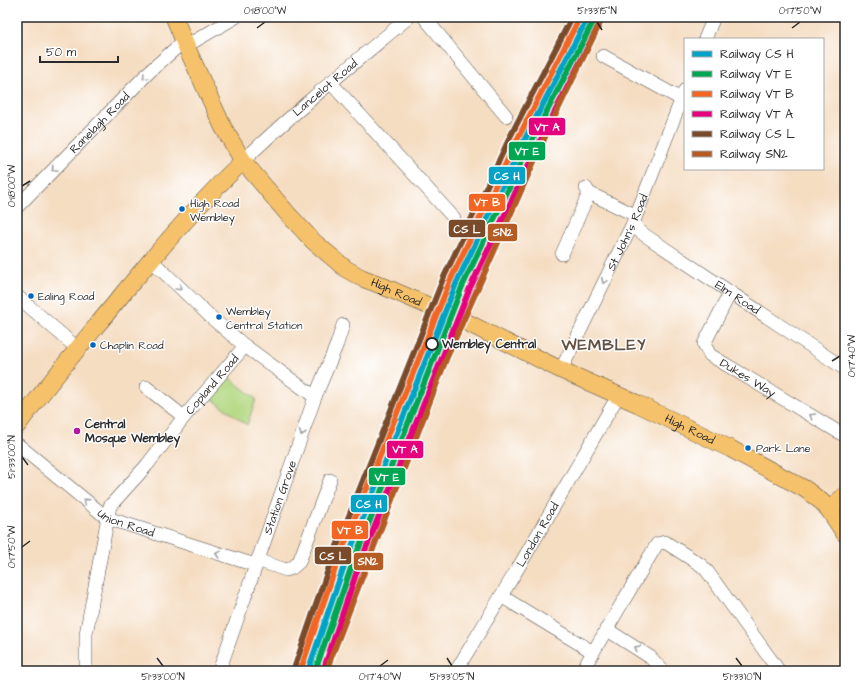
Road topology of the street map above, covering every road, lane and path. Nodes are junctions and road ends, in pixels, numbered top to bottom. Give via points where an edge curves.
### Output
1 (174, 17) edge
2 (236, 17) edge
3 (409, 17) edge
4 (424, 17) edge
5 (714, 17) edge
6 (705, 38) edge
7 (185, 43) junction
8 (603, 56) dead end
9 (330, 82) junction
10 (683, 95) edge
11 (506, 116) dead end
12 (243, 161) junction
13 (17, 207) edge
14 (454, 218) dead end
15 (635, 218) junction
16 (562, 254) dead end
17 (151, 260) junction
18 (730, 293) junction
19 (17, 296) edge
20 (343, 326) dead end
21 (245, 346) junction
22 (77, 348) junction
23 (845, 369) edge
24 (561, 370) junction
25 (146, 388) dead end
26 (618, 396) junction
27 (315, 397) junction
28 (184, 417) junction
29 (17, 426) edge
30 (845, 436) edge
31 (17, 444) edge
32 (330, 480) dead end
33 (845, 495) edge
34 (829, 510) junction
35 (107, 518) junction
36 (845, 534) edge
37 (256, 563) junction
38 (501, 596) junction
39 (606, 629) junction
40 (593, 652) junction
41 (86, 671) edge
42 (220, 671) edge
43 (456, 671) edge
44 (582, 671) edge
45 (663, 671) edge
46 (779, 671) edge

1 - 7 main road, High Road
2 - 7 street, Ranelagh Road
3 - 9 street, Lancelot Road
4 - 11 street
5 - 6 street
7 - 12 main road, High Road via 223,127
7 -> 13 street, Ranelagh Road via 150,71
8 - 10 street
9 - 12 street, Lancelot Road
9 - 14 street
10 - 15 street, St John's Road
12 - 17 main road via 217,186
12 - 24 main road, High Road via 287,213 346,269 468,323
15 - 16 street via 587,190
15 - 18 street, Elm Road via 637,229
15 -> 24 street, St John's Road
17 -> 21 street via 189,298
17 - 22 main road
18 - 23 street, Elm Road
30 -> 18 street, Dukes Way via 710,355 704,344
19 - 22 street
20 - 27 street, Station Grove
21 - 27 street
21 - 28 street, Copland Road
22 - 29 main road
24 - 26 main road, High Road
25 - 28 street
26 - 34 main road, High Road via 731,449 805,489
26 - 38 street, London Road
27 -> 37 street, Station Grove
28 - 35 street, Copland Road via 110,506
35 -> 31 street, Union Road
32 - 37 street, Union Road via 299,562 286,570
33 - 34 main road
34 - 36 main road
37 -> 35 street, Union Road
35 - 41 street, Copland Road via 86,634
37 - 42 street, Station Grove
38 - 40 street
38 - 43 street, London Road
39 - 40 street
45 -> 39 street via 650,656
39 - 46 street via 657,544 665,542 701,565
40 - 44 street

